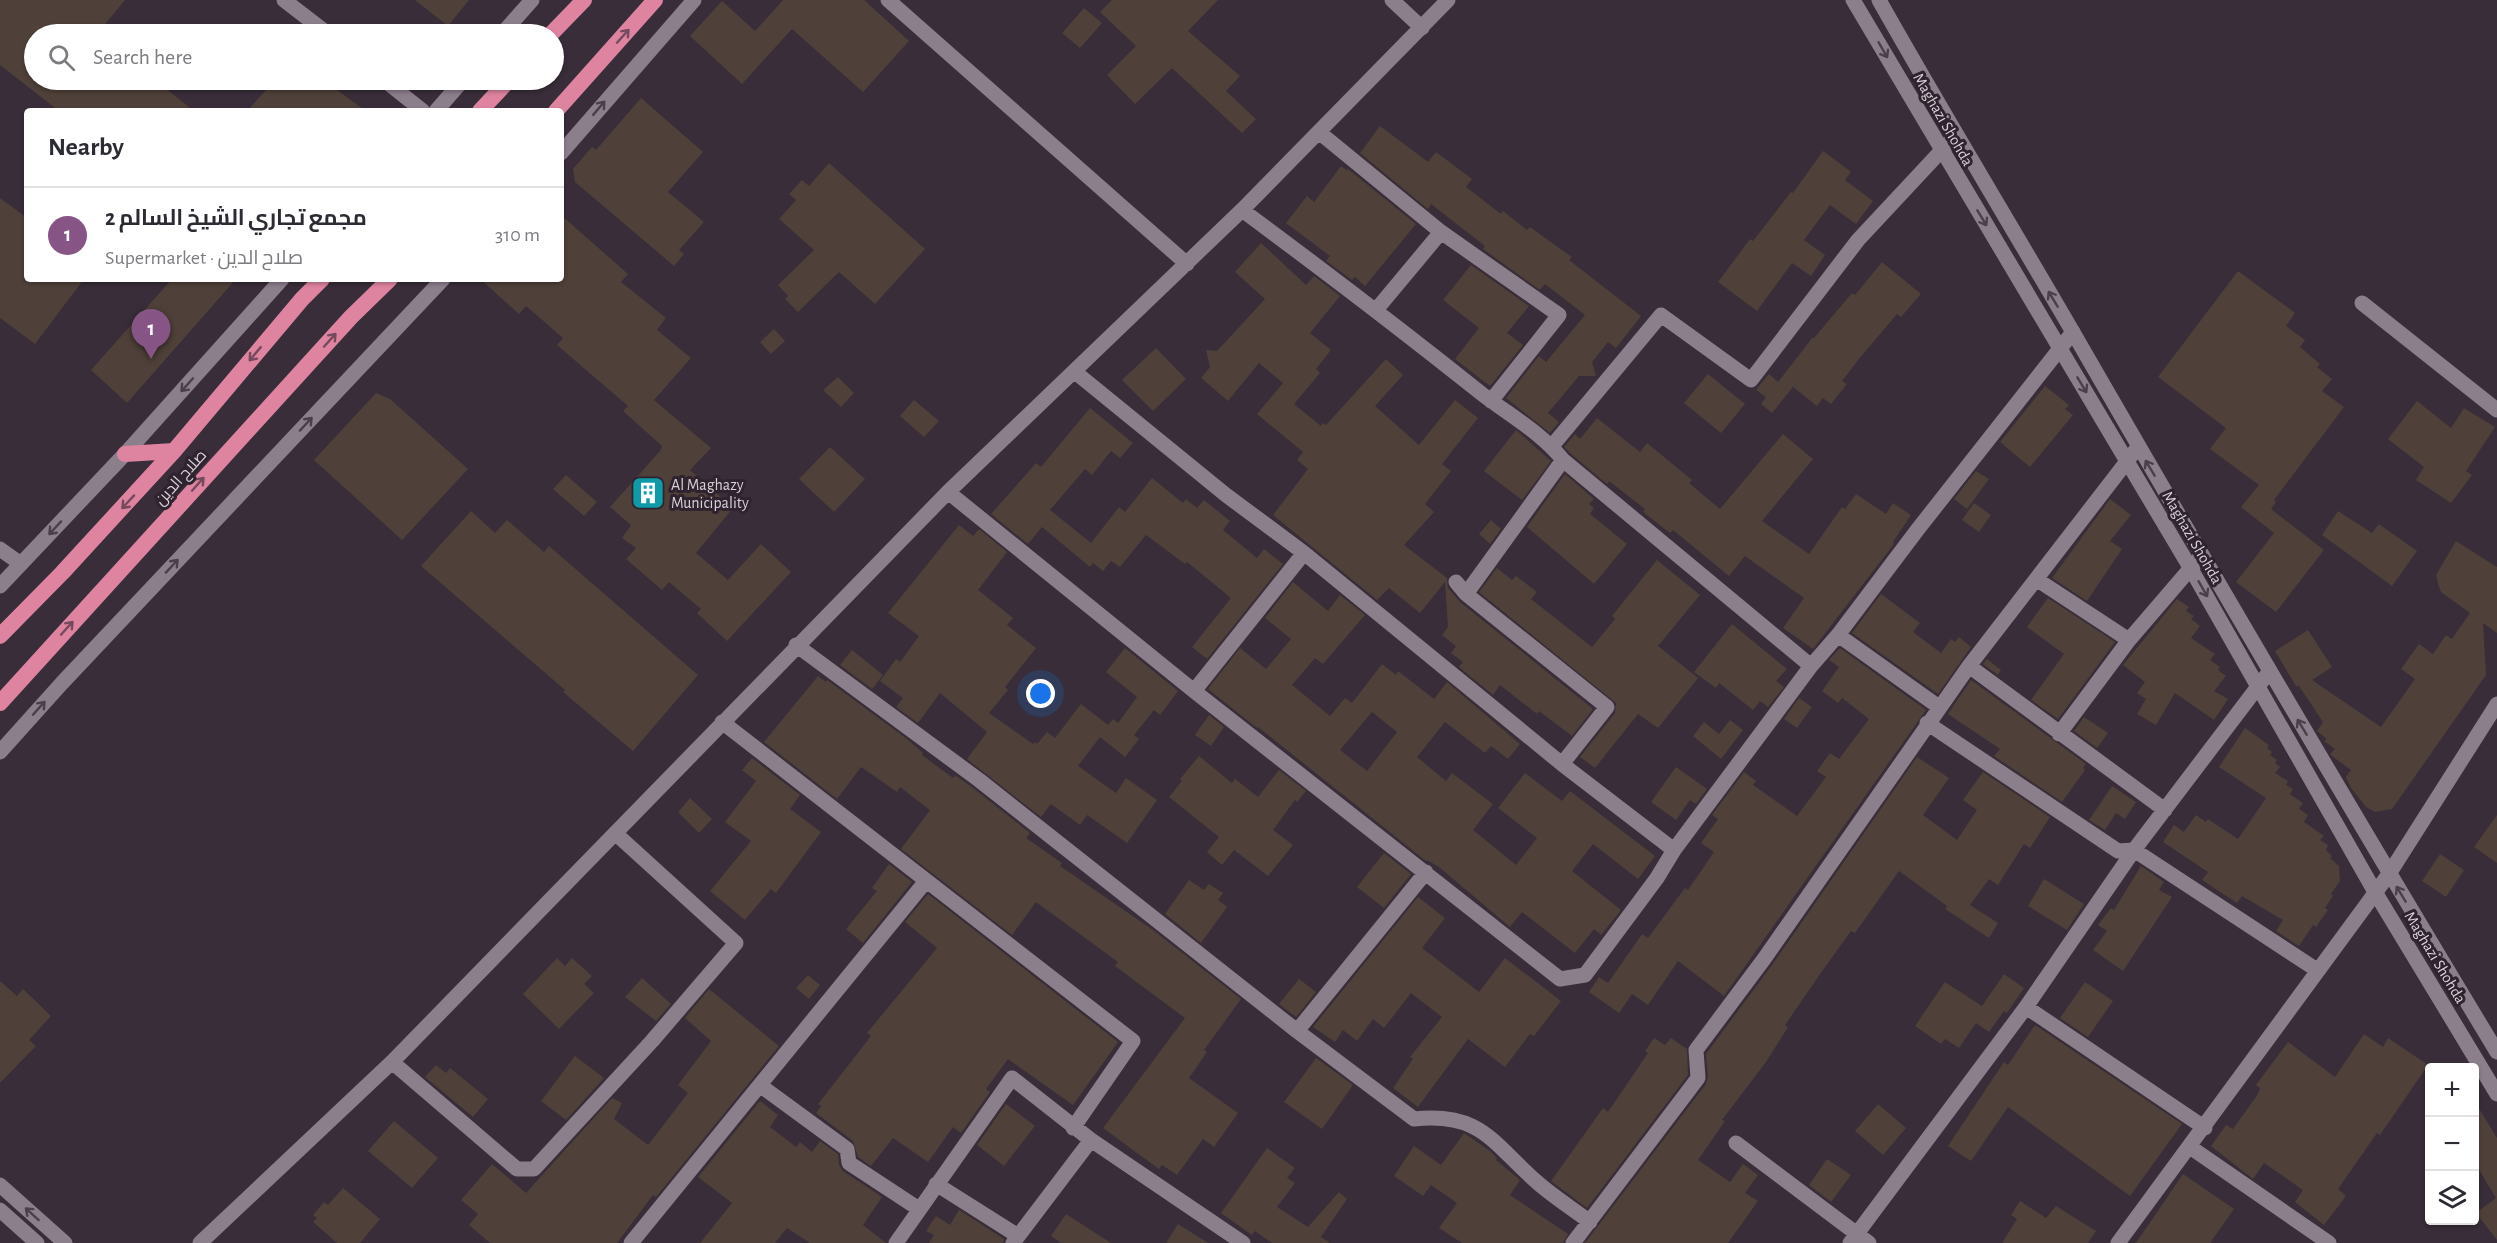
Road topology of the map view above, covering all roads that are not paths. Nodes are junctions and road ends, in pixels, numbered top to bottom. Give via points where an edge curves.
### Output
1 (284, 0) edge
2 (532, 0) edge
3 (584, 0) edge
4 (655, 0) edge
5 (694, 0) edge
6 (888, 0) edge
7 (1392, 0) edge
8 (1448, 0) edge
9 (1853, 0) edge
10 (1879, 0) edge
11 (315, 24) edge
12 (511, 24) edge
13 (561, 24) edge
14 (1422, 28) junction
15 (397, 90) edge
16 (454, 90) edge
17 (500, 90) edge
18 (419, 108) edge
19 (439, 108) edge
20 (483, 108) edge
21 (559, 108) edge
22 (1320, 133) junction
23 (1956, 135) junction
24 (564, 150) edge
25 (1941, 151) junction
26 (1242, 210) junction
27 (1441, 232) junction
28 (1187, 264) junction
29 (279, 282) edge
30 (319, 282) edge
31 (387, 282) edge
32 (440, 282) edge
33 (2362, 303) dead end
34 (1376, 310) junction
35 (2073, 332) junction
36 (2060, 348) junction
37 (1076, 372) junction
38 (1491, 401) junction
39 (2497, 410) edge
40 (1552, 446) junction
41 (2138, 447) junction
42 (174, 451) junction
43 (125, 454) junction
44 (1563, 460) junction
45 (2127, 460) junction
46 (948, 492) junction
47 (0, 549) edge
48 (1304, 553) junction
49 (2202, 555) junction
50 (21, 564) junction
51 (2191, 569) junction
52 (2036, 579) junction
53 (0, 586) edge
54 (1838, 635) junction
55 (0, 636) edge
56 (2129, 640) junction
57 (796, 645) junction
58 (1812, 666) junction
59 (1969, 666) junction
60 (2269, 672) junction
61 (2258, 687) junction
62 (1194, 691) junction
63 (0, 703) edge
64 (2497, 704) edge
65 (1939, 707) junction
66 (722, 722) junction
67 (1927, 723) junction
68 (2059, 734) junction
69 (0, 752) edge
70 (1562, 764) junction
71 (2165, 810) junction
72 (615, 832) junction
73 (1674, 850) junction
74 (2134, 850) junction
75 (1426, 872) junction
76 (2389, 874) junction
77 (926, 881) junction
78 (2375, 892) junction
79 (2317, 970) junction
80 (2026, 1007) junction
81 (1297, 1031) junction
82 (2497, 1052) edge
83 (392, 1062) junction
84 (761, 1086) junction
85 (2497, 1094) edge
86 (1073, 1128) junction
87 (2205, 1128) junction
88 (1091, 1140) junction
89 (1736, 1143) dead end
90 (2190, 1147) junction
91 (936, 1184) junction
92 (0, 1185) edge
93 (919, 1209) junction
94 (0, 1210) edge
95 (1590, 1222) junction
96 (1015, 1239) edge
97 (1858, 1240) edge
98 (1240, 1242) edge
99 (37, 1243) edge
100 (65, 1243) edge
101 (200, 1243) edge
102 (631, 1243) edge
103 (896, 1243) edge
104 (1573, 1243) edge
105 (2118, 1243) edge
106 (2329, 1243) edge

1 - 11 street
2 - 12 street
3 - 13 highway
21 -> 4 highway
24 -> 5 street
6 - 28 street
7 - 14 street
8 - 14 street
9 -> 25 street, Maghazi Shohda
10 - 23 street, Maghazi Shohda
14 - 22 street
15 - 18 street
16 - 19 street
17 - 20 highway
22 - 26 street
22 - 27 street
23 - 25 street
35 -> 23 street, Maghazi Shohda
25 -> 36 street, Maghazi Shohda
25 - 40 street via 1858,240 1751,380 1661,315
26 - 28 street
26 - 34 street
27 - 34 street
27 - 38 street via 1558,315
28 - 37 street
29 -> 43 street
30 -> 42 highway, صلاح الدين
63 -> 31 highway, صلاح الدين
69 -> 32 street
33 - 39 street
34 - 38 street
35 - 36 street
35 - 41 street, Maghazi Shohda
36 -> 45 street, Maghazi Shohda
36 - 54 street
37 - 46 street
37 - 48 street via 1226,495
38 - 40 street
40 - 44 street
41 - 45 street
49 -> 41 street, Maghazi Shohda
42 - 43 highway
42 -> 55 highway, صلاح الدين
43 -> 50 street
44 - 58 street
44 - 70 street via 1461,588 1608,707
45 - 51 street, Maghazi Shohda
45 - 52 street
46 - 57 street
46 - 62 street
47 - 50 street
48 - 62 street
48 - 70 street
49 - 51 street
49 - 60 street, Maghazi Shohda
50 - 53 street
51 - 56 street
51 -> 61 street, Maghazi Shohda
52 - 56 street
52 - 59 street
54 - 58 street
54 - 65 street
56 - 68 street
57 - 66 street
57 - 81 street via 979,780
58 - 73 street
59 - 65 street
59 - 68 street
60 - 61 street
76 -> 60 street, Maghazi Shohda
61 - 71 street
61 - 78 street, Maghazi Shohda
62 - 75 street
64 - 76 street
65 - 67 street
66 - 72 street
66 - 77 street
67 - 74 street via 2118,851
67 - 95 street via 1764,959 1696,1050 1698,1078
68 - 71 street
70 - 73 street
71 - 74 street
72 - 83 street
72 - 83 street via 736,943 534,1169 517,1169
73 - 75 street via 1586,975 1560,979
74 - 79 street
74 - 80 street
75 - 81 street
76 - 78 street
82 -> 76 street, Maghazi Shohda
77 - 84 street
77 - 86 street via 1133,1041
78 - 79 street
78 - 85 street, Maghazi Shohda
79 - 87 street
80 - 87 street
80 - 97 street
81 - 95 street via 1414,1119 1439,1116 1485,1132 1539,1184
83 - 101 street
84 - 93 street via 847,1149 849,1163
84 - 102 street
86 - 88 street
86 - 91 street via 1012,1078
87 - 90 street
88 - 96 street
88 - 98 street
89 - 97 street
90 - 105 street
90 - 106 street
91 - 93 street
91 - 96 street
100 -> 92 street
93 - 103 street
94 - 99 street
95 - 104 street

